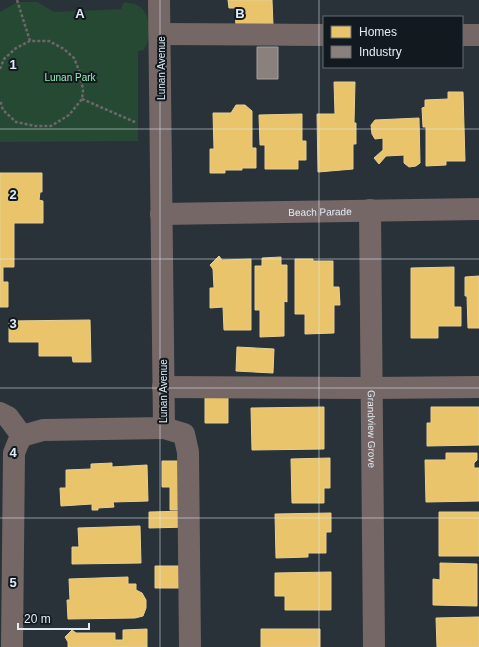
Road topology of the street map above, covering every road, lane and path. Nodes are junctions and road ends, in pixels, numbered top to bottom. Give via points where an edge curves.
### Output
1 (17, 0) edge
2 (160, 0) edge
3 (161, 34) junction
4 (323, 35) edge
5 (463, 35) edge
6 (479, 35) edge
7 (30, 41) junction
8 (0, 69) edge
9 (82, 99) junction
10 (0, 100) edge
11 (161, 134) junction
12 (479, 209) edge
13 (370, 210) junction
14 (161, 214) junction
15 (163, 387) junction
16 (479, 387) edge
17 (371, 388) junction
18 (0, 413) edge
19 (164, 428) junction
20 (22, 436) junction
21 (12, 647) edge
22 (190, 647) edge
23 (374, 647) edge

1 - 7 path
2 - 3 street, Lunan Avenue
3 - 4 street
3 - 11 street, Lunan Avenue
5 - 6 street
7 - 8 path via 16,48 4,59
7 - 9 path via 49,41 74,58 80,73
9 - 10 path via 69,116 51,126 16,122 3,110
9 - 11 path
11 - 14 street, Lunan Avenue
12 - 13 street, Beach Parade
13 - 14 street, Beach Parade
13 - 17 street, Grandview Grove
14 - 15 street, Lunan Avenue
15 - 17 street
15 - 19 street, Lunan Avenue
16 - 17 street
17 - 23 street, Grandview Grove
18 - 20 street via 8,417
19 - 20 street, Lunan Avenue via 43,430
19 - 22 street via 184,434 188,452
20 - 21 street via 14,453

